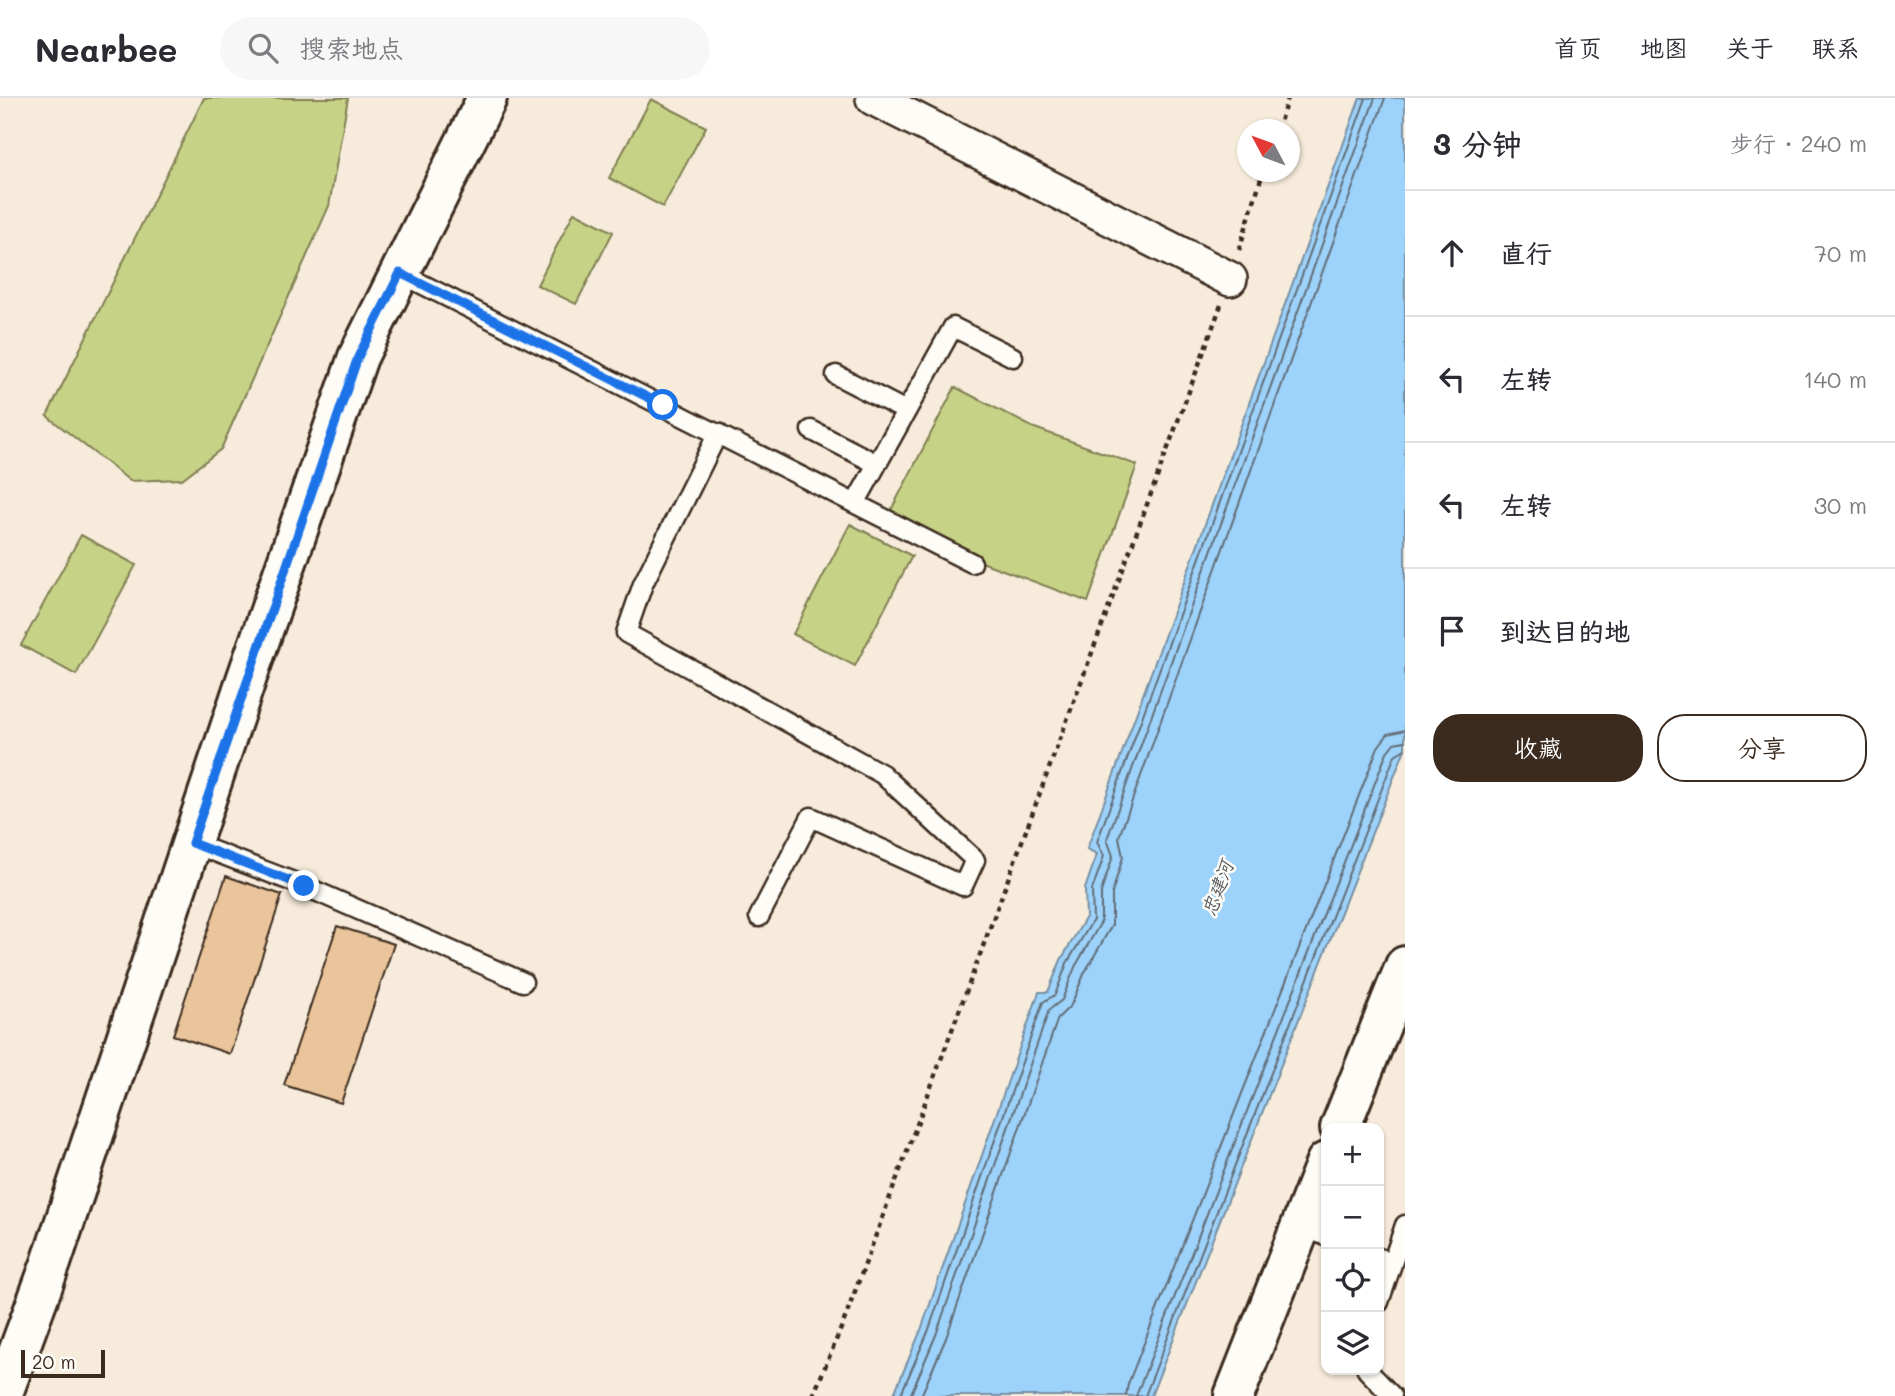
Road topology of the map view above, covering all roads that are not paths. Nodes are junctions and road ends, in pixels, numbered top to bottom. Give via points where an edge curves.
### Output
1 (487, 98) edge
2 (873, 98) edge
3 (400, 273) junction
4 (1230, 279) road end
5 (1013, 357) dead end
6 (836, 375) dead end
7 (906, 411) junction
8 (811, 430) dead end
9 (718, 433) junction
10 (877, 464) junction
11 (856, 502) junction
12 (972, 562) dead end
13 (192, 843) junction
14 (759, 917) dead end
15 (1405, 966) edge
16 (523, 982) dead end
17 (1395, 1022) edge
18 (1343, 1123) edge
19 (1322, 1186) edge
20 (1405, 1225) edge
21 (1314, 1231) edge
22 (1386, 1261) edge
23 (1372, 1375) edge
24 (2, 1396) edge
25 (1234, 1396) edge
26 (1392, 1396) edge

1 - 3 street
2 - 4 street
3 - 9 lane
3 - 13 street via 358,357
5 - 7 lane via 953,327
6 - 7 lane
7 - 10 lane
8 - 10 lane
9 - 11 lane
9 - 14 lane via 643,584 626,633 882,775 975,860 963,886 811,817
10 - 11 lane
11 - 12 lane
13 - 16 lane via 304,886
13 - 24 street
15 - 17 street
17 - 18 street
19 - 21 street
20 - 22 lane
21 - 25 street
23 - 26 lane

